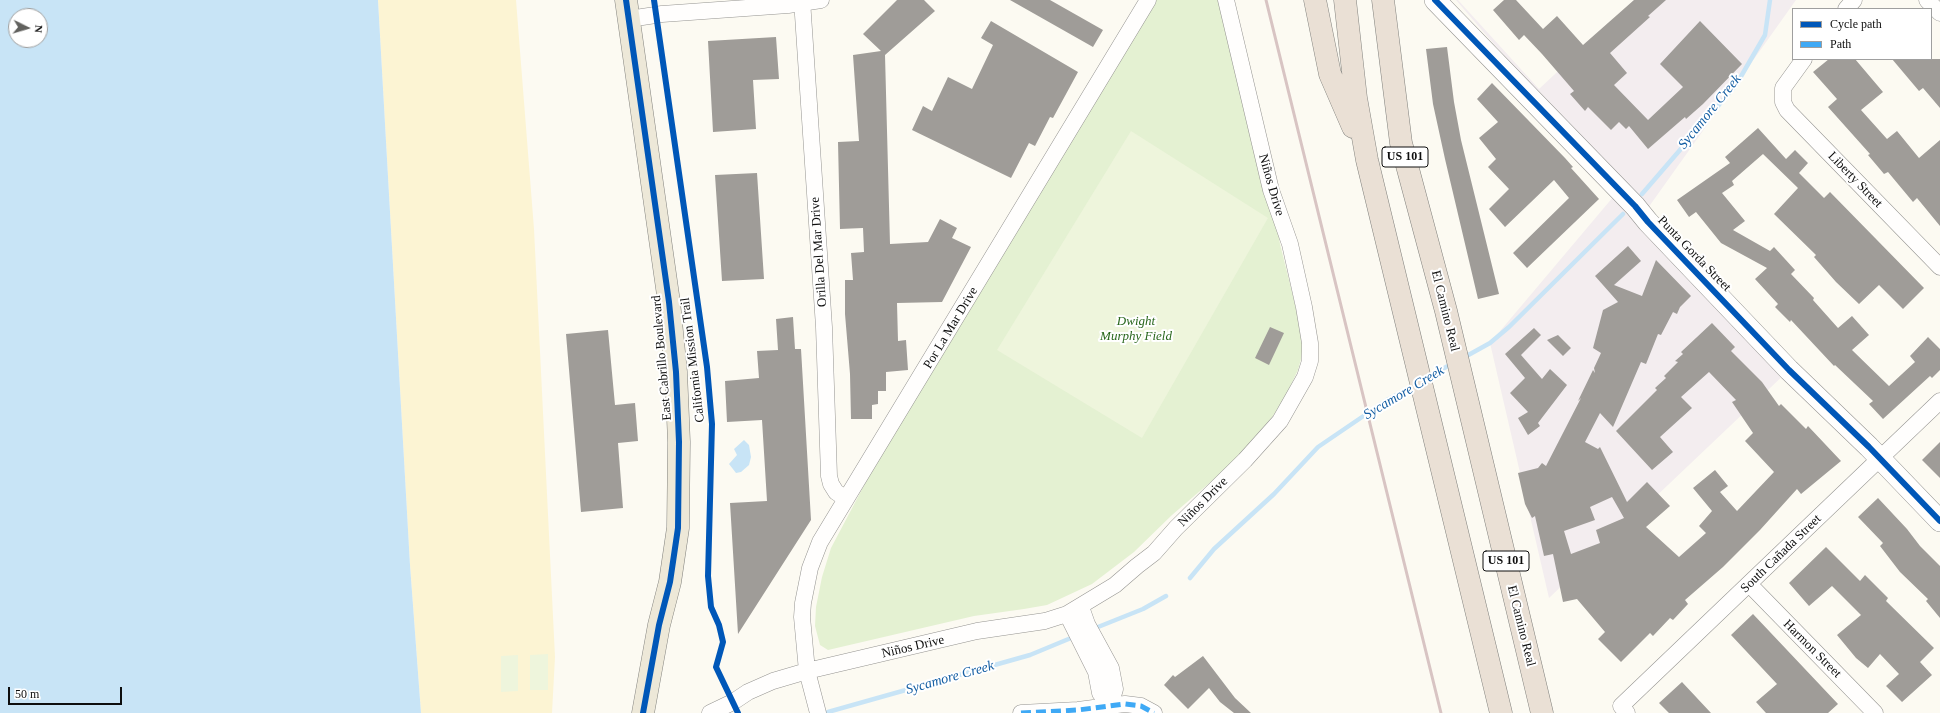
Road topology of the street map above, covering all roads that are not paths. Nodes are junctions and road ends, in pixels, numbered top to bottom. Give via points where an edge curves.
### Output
1 (821, 0) edge
2 (1148, 0) edge
3 (1226, 0) edge
4 (1315, 0) edge
5 (1345, 0) edge
6 (1383, 0) edge
7 (1435, 0) edge
8 (1854, 0) edge
9 (1927, 0) edge
10 (802, 2) edge
11 (1847, 8) edge
12 (627, 9) edge
13 (1940, 13) edge
14 (1803, 60) edge
15 (1367, 160) junction
16 (1940, 267) edge
17 (1940, 401) edge
18 (1880, 458) junction
19 (845, 498) junction
20 (1940, 521) edge
21 (1749, 584) junction
22 (1074, 610) junction
23 (807, 671) junction
24 (1110, 706) junction
25 (817, 707) edge
26 (1624, 710) edge
27 (643, 713) edge
28 (710, 713) edge
29 (1021, 713) edge
30 (1154, 713) edge
31 (1500, 713) edge
32 (1542, 713) edge
33 (1875, 713) edge

1 - 10 street
2 - 19 street, Por La Mar Drive
3 - 22 street, Niños Drive via 1271,190 1290,244 1304,307 1310,361 1306,377 1280,421 1245,460 1154,553 1115,585
4 - 15 highway via 1330,74
5 - 15 highway, US 101 via 1356,98
6 - 32 highway, El Camino Real / US 101 via 1402,143 1446,311
7 - 18 street, Punta Gorda Street via 1635,206 1789,370
8 - 11 street
9 - 13 street
10 - 12 street via 662,14
10 - 19 street, Orilla Del Mar Drive via 824,327 829,476 836,492
12 - 27 main road, East Cabrillo Boulevard via 669,302 679,442 678,528 670,582 659,625
14 - 16 street, Liberty Street via 1783,88 1783,102 1787,110
15 - 31 highway, US 101
17 - 18 street, South Cañada Street
18 - 20 street, Punta Gorda Street
18 - 21 street, South Cañada Street
19 - 23 street, Por La Mar Drive via 820,542 807,579 802,616
21 - 26 street, South Cañada Street
21 - 33 street, Harmon Street
22 - 23 street, Niños Drive via 1044,621 977,631
22 - 24 street via 1111,668 1115,689
23 - 25 street, Por La Mar Drive
23 - 28 street, Niños Drive via 773,681
24 - 29 street
24 - 30 street via 1141,706

